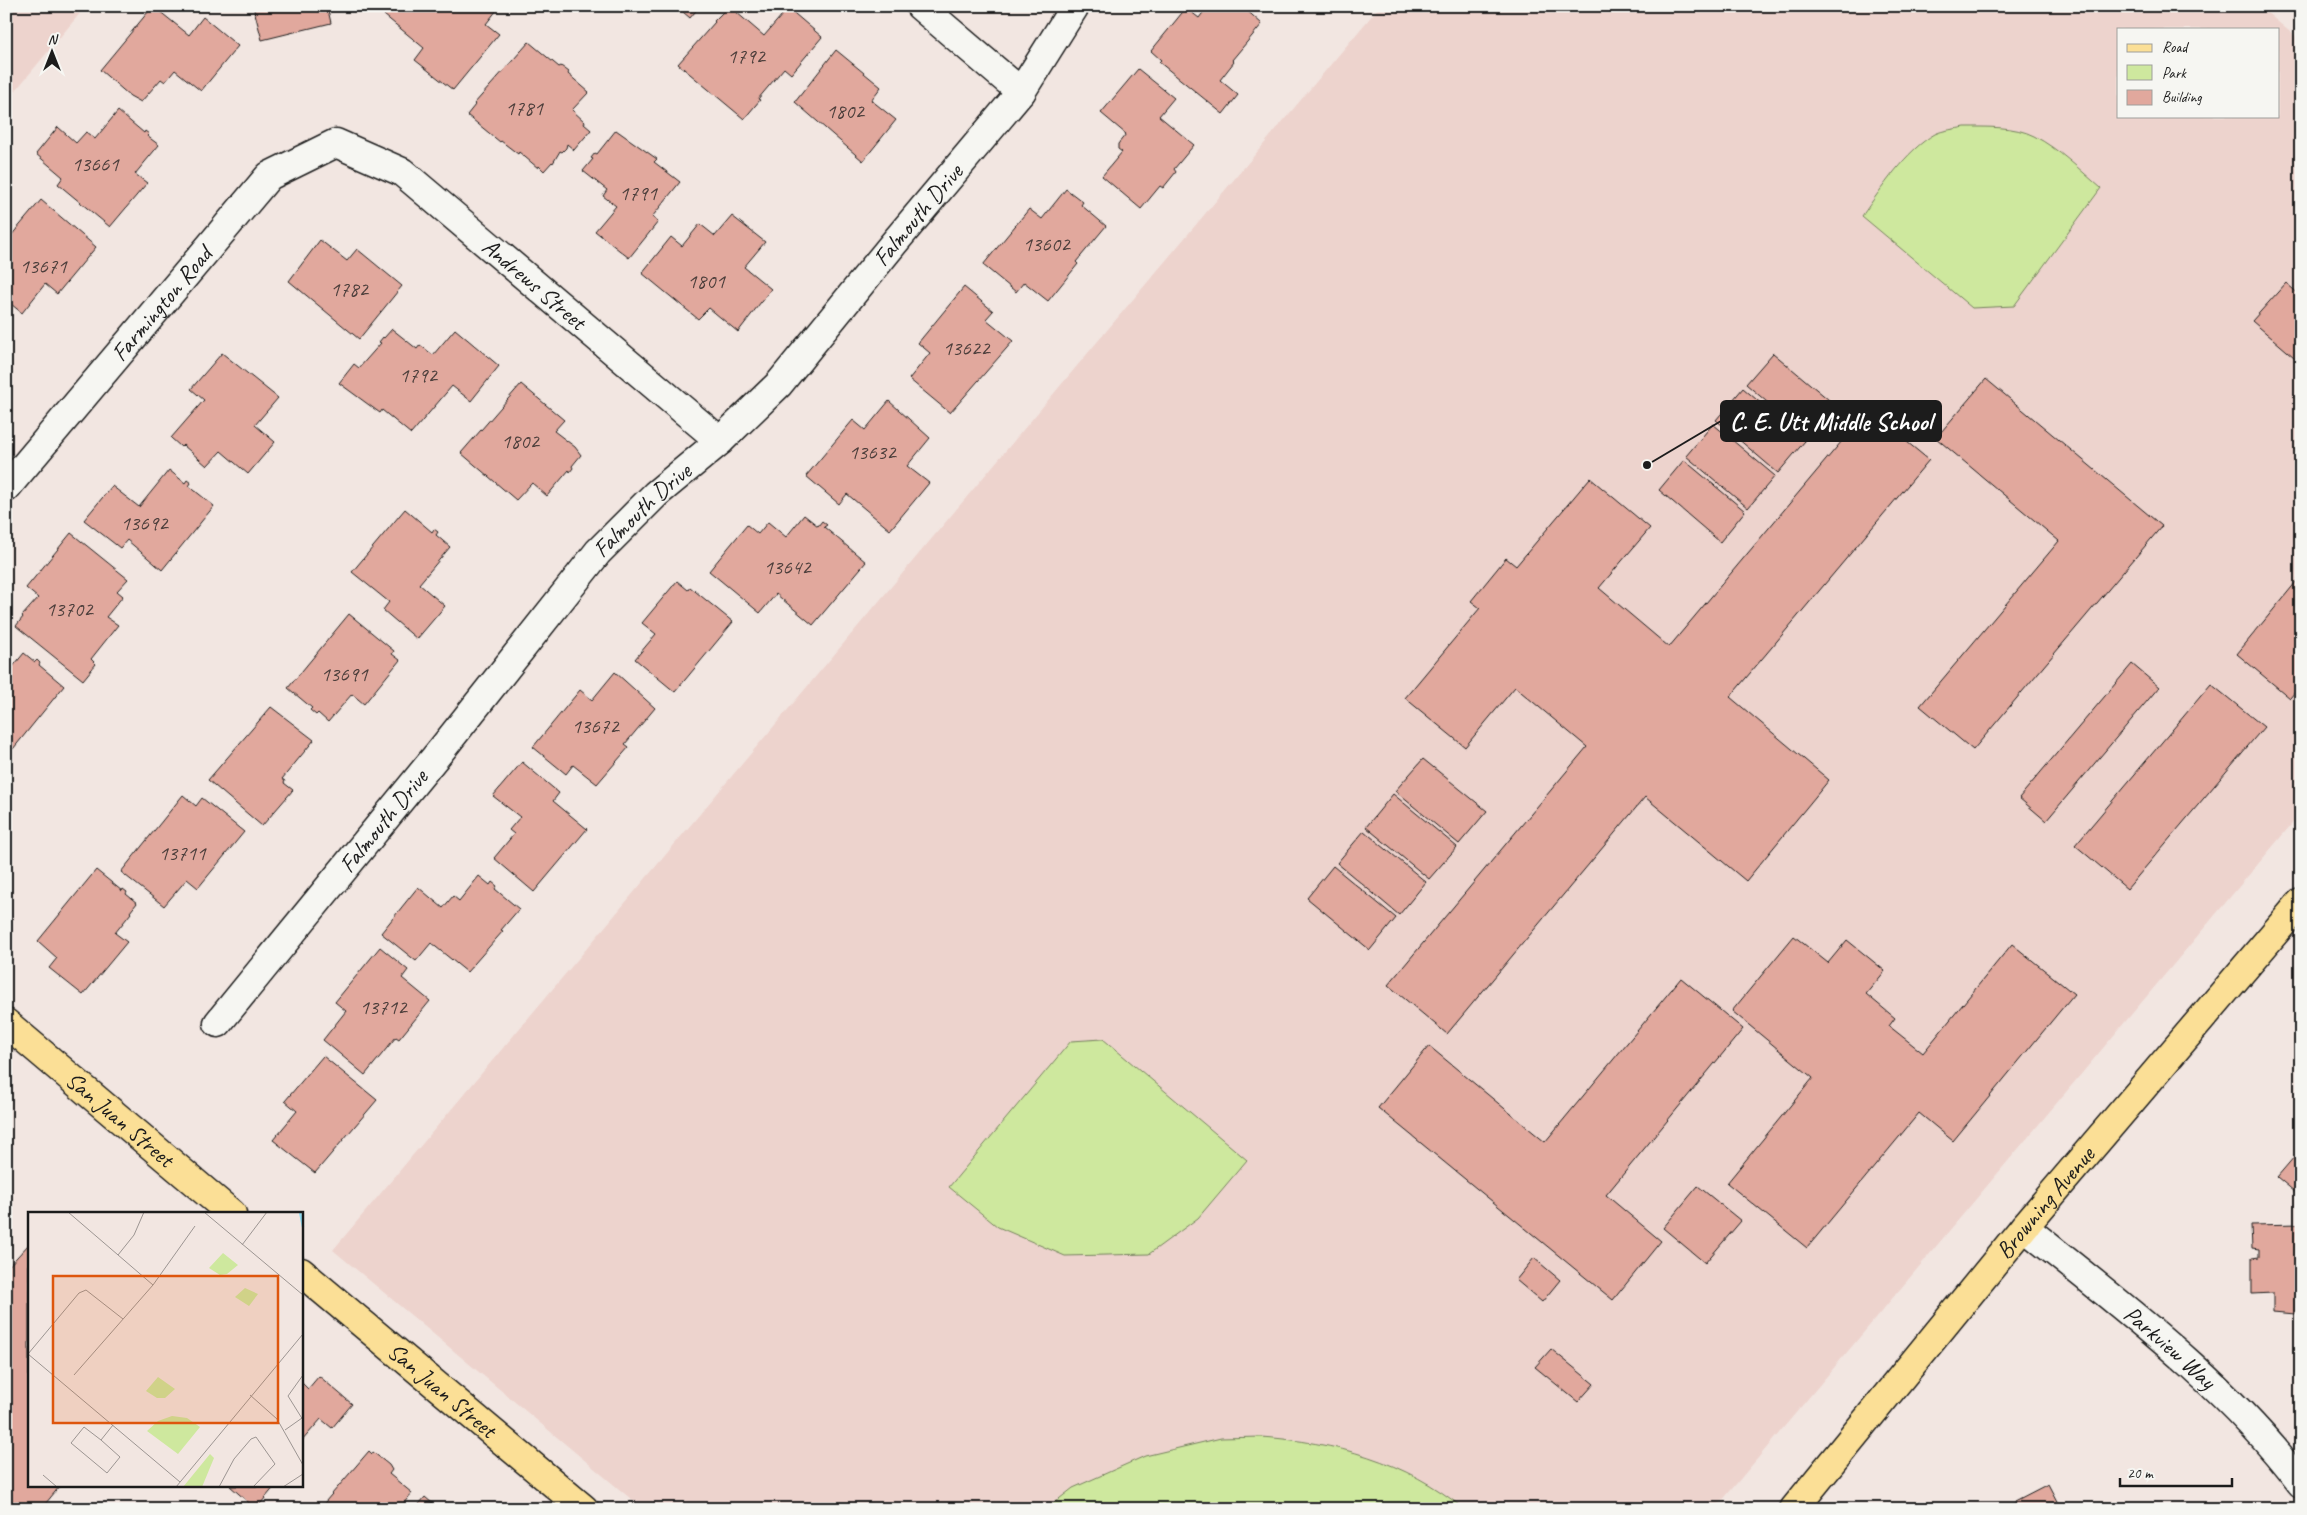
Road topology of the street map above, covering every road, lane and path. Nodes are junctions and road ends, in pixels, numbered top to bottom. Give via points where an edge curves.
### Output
1 (920, 6) edge
2 (1075, 6) edge
3 (1021, 92) junction
4 (336, 143) joint
5 (720, 441) junction
6 (6, 488) edge
7 (2301, 902) edge
8 (218, 1023) dead end
9 (6, 1024) edge
10 (230, 1212) edge
11 (2024, 1226) junction
12 (302, 1273) edge
13 (2301, 1482) edge
14 (584, 1509) edge
15 (1794, 1509) edge

1 - 3 street
2 - 3 street, Falmouth Drive
3 - 5 street, Falmouth Drive via 779,384
4 - 5 street, Andrews Street via 402,172
4 - 6 street, Farmington Road via 269,176
5 - 8 street, Falmouth Drive via 656,494 598,552
7 - 11 main road, Browning Avenue
9 - 10 main road, San Juan Street
11 - 13 street, Parkview Way via 2151,1330 2228,1400
11 - 15 main road, Browning Avenue
12 - 14 main road, San Juan Street

